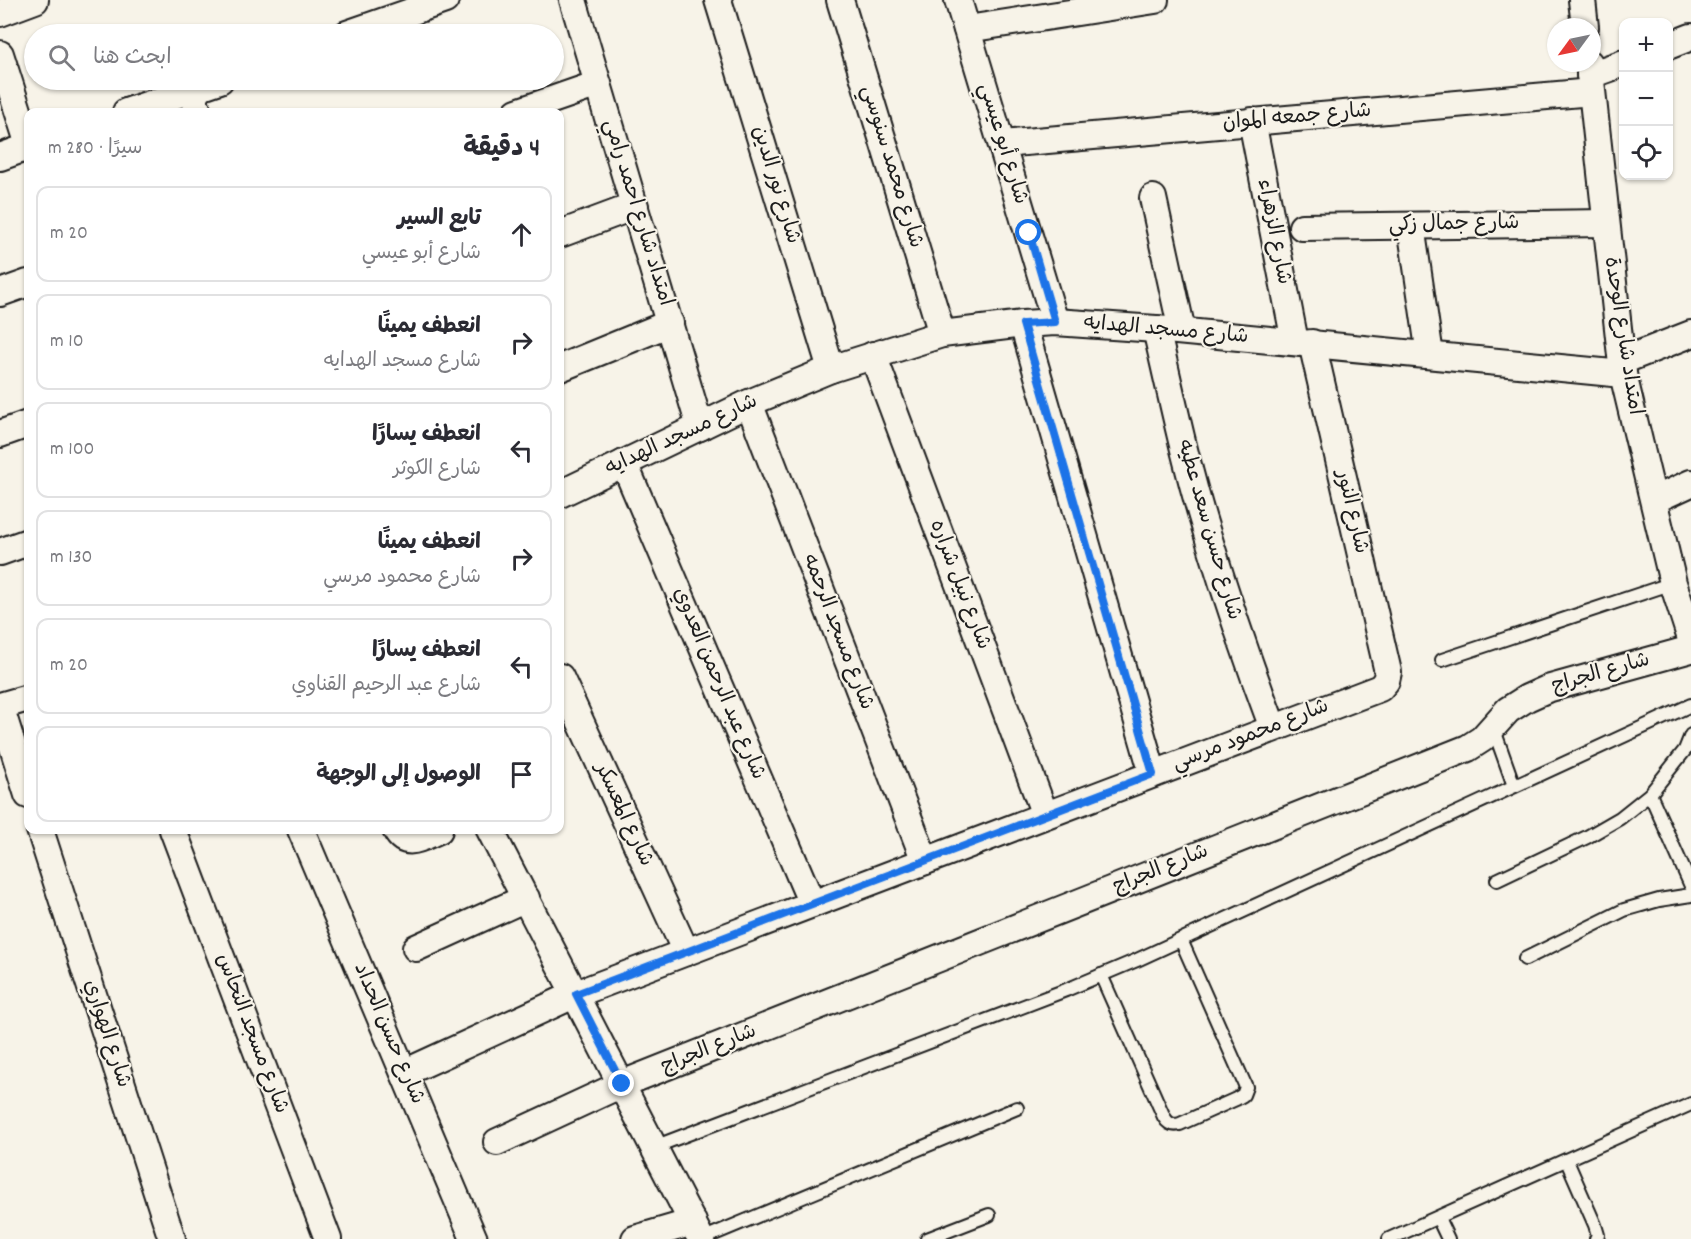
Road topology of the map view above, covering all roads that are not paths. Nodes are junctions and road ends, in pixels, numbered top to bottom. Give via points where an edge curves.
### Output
1 (35, 0) edge
2 (445, 0) edge
3 (573, 0) edge
4 (718, 0) edge
5 (840, 0) edge
6 (958, 0) edge
7 (1155, 0) edge
8 (1582, 0) edge
9 (0, 13) edge
10 (1584, 18) edge
11 (376, 24) edge
12 (967, 29) junction
13 (1691, 37) edge
14 (1673, 44) edge
15 (0, 54) edge
16 (1619, 65) edge
17 (1590, 77) edge
18 (598, 84) junction
19 (208, 90) edge
20 (194, 101) edge
21 (151, 108) edge
22 (529, 108) edge
23 (1252, 122) junction
24 (24, 129) edge
25 (1002, 144) junction
26 (24, 149) edge
27 (0, 158) edge
28 (1153, 198) dead end
29 (635, 206) junction
30 (1606, 223) junction
31 (1412, 226) junction
32 (1302, 227) dead end
33 (564, 233) edge
34 (24, 284) edge
35 (0, 293) edge
36 (1055, 322) junction
37 (670, 323) junction
38 (1023, 324) junction
39 (1156, 328) junction
40 (1182, 331) junction
41 (942, 334) junction
42 (1691, 334) edge
43 (1303, 343) junction
44 (873, 355) junction
45 (1430, 355) junction
46 (564, 366) edge
47 (1623, 367) junction
48 (831, 369) junction
49 (749, 404) junction
50 (24, 425) edge
51 (700, 427) junction
52 (0, 434) edge
53 (624, 463) junction
54 (1691, 483) edge
55 (564, 492) edge
56 (1654, 500) junction
57 (24, 543) edge
58 (0, 552) edge
59 (1673, 583) junction
60 (1690, 637) edge
61 (1442, 660) dead end
62 (1386, 681) joint
63 (564, 686) edge
64 (24, 699) edge
65 (1691, 705) edge
66 (0, 706) edge
67 (1493, 727) junction
68 (1273, 728) junction
69 (1691, 735) edge
70 (1153, 774) junction
71 (24, 782) edge
72 (1514, 786) junction
73 (1650, 794) junction
74 (1045, 815) junction
75 (41, 834) edge
76 (175, 834) edge
77 (303, 834) edge
78 (399, 834) edge
79 (429, 834) edge
80 (492, 834) edge
81 (925, 861) junction
82 (1497, 880) dead end
83 (1691, 886) edge
84 (1691, 895) edge
85 (526, 898) junction
86 (812, 904) junction
87 (1181, 939) junction
88 (416, 948) dead end
89 (686, 952) junction
90 (1525, 959) dead end
91 (1101, 975) junction
92 (576, 994) junction
93 (404, 1073) junction
94 (622, 1084) junction
95 (1691, 1104) edge
96 (1017, 1108) dead end
97 (496, 1142) dead end
98 (654, 1147) junction
99 (1567, 1161) junction
100 (989, 1215) dead end
101 (1438, 1218) junction
102 (699, 1234) edge
103 (171, 1239) edge
104 (328, 1239) edge
105 (474, 1239) edge
106 (635, 1239) edge
107 (927, 1239) edge
108 (1389, 1239) edge
109 (1448, 1239) edge
110 (1596, 1239) edge

1 - 9 street
2 - 11 street
3 - 18 street, امتداد شارع احمد رامي
4 - 48 street, شارع نور الدين
5 - 41 street, شارع محمد سنوسي
6 - 12 street, شارع أبو عيسي
7 - 12 street
8 - 10 street
12 - 25 street, شارع أبو عيسي
13 - 14 street
15 - 24 street
16 - 17 street, شارع جمعه الموان
17 - 23 street, شارع جمعه الموان
17 - 30 street, امتداد شارع الوحدة
18 - 22 street
18 - 29 street, امتداد شارع احمد رامي
19 - 20 street
20 - 21 street
23 - 25 street, شارع جمعه الموان
23 - 43 street, شارع الزهراء
25 - 36 street, شارع أبو عيسي
26 - 27 street
28 - 40 street
29 - 33 street
29 - 37 street, امتداد شارع احمد رامي
30 - 31 street, شارع جمال زكي
30 - 47 street, امتداد شارع الوحدة
31 - 32 street, شارع جمال زكي
31 - 45 street
34 - 35 street
36 - 38 street, شارع مسجد الهدايه
36 - 39 street, شارع مسجد الهدايه
37 - 46 street
37 - 51 street, امتداد شارع احمد رامي
38 - 41 street, شارع مسجد الهدايه
38 - 70 street
39 - 40 street, شارع مسجد الهدايه
39 - 68 street, شارع حسن سعد عطيه via 1206,531
40 - 43 street, شارع مسجد الهدايه
41 - 44 street, شارع مسجد الهدايه
42 - 47 street
43 - 45 street, شارع مسجد الهدايه
43 - 62 street, شارع النور via 1388,672
44 - 48 street, شارع مسجد الهدايه
44 - 74 street, شارع نبيل شراره
45 - 47 street, شارع مسجد الهدايه
47 - 56 street, امتداد شارع الوحدة
48 - 49 street, شارع مسجد الهدايه
49 - 51 street, شارع مسجد الهدايه
49 - 81 street, شارع مسجد الرحمه
50 - 52 street
51 - 53 street, شارع مسجد الهدايه
53 - 55 street, شارع مسجد الهدايه
53 - 86 street, شارع عبد الرحمن العدوي
54 - 56 street
56 - 59 street, امتداد شارع الوحدة
57 - 58 street
59 - 60 street, امتداد شارع الوحدة
59 - 61 lane
60 - 67 street, شارع الجراج via 1527,698
62 - 68 street, شارع محمود مرسي via 1380,688
63 - 89 street, شارع المعسكر
64 - 66 street
65 - 72 lane
66 - 71 street
67 - 72 lane
67 - 94 street, شارع الجراج via 1468,748
68 - 70 street, شارع محمود مرسي
69 - 73 lane via 1685,750
70 - 74 street, شارع محمود مرسي
72 - 87 lane
73 - 82 lane via 1587,837
73 - 83 lane
74 - 81 street, شارع محمود مرسي
75 - 103 street, شارع الهواري
76 - 104 street, شارع مسجد النحاس
77 - 93 street, شارع حسن الحداد
78 - 79 street via 408,841
80 - 85 street
81 - 86 street, شارع محمود مرسي
84 - 90 lane via 1624,910
85 - 88 street
85 - 92 street
86 - 89 street, شارع محمود مرسي
87 - 91 lane
87 - 91 lane via 1246,1087 1236,1099 1180,1124 1167,1123
89 - 92 street, شارع محمود مرسي
91 - 98 lane
92 - 93 street, شارع محمود مرسي
92 - 94 street
93 - 105 street, شارع حسن الحداد
94 - 97 street, شارع الجراج
94 - 98 street
95 - 99 lane
96 - 102 lane
98 - 102 street
99 - 101 lane
99 - 110 lane via 1595,1225
100 - 107 lane
101 - 108 lane
101 - 109 lane
102 - 106 street

